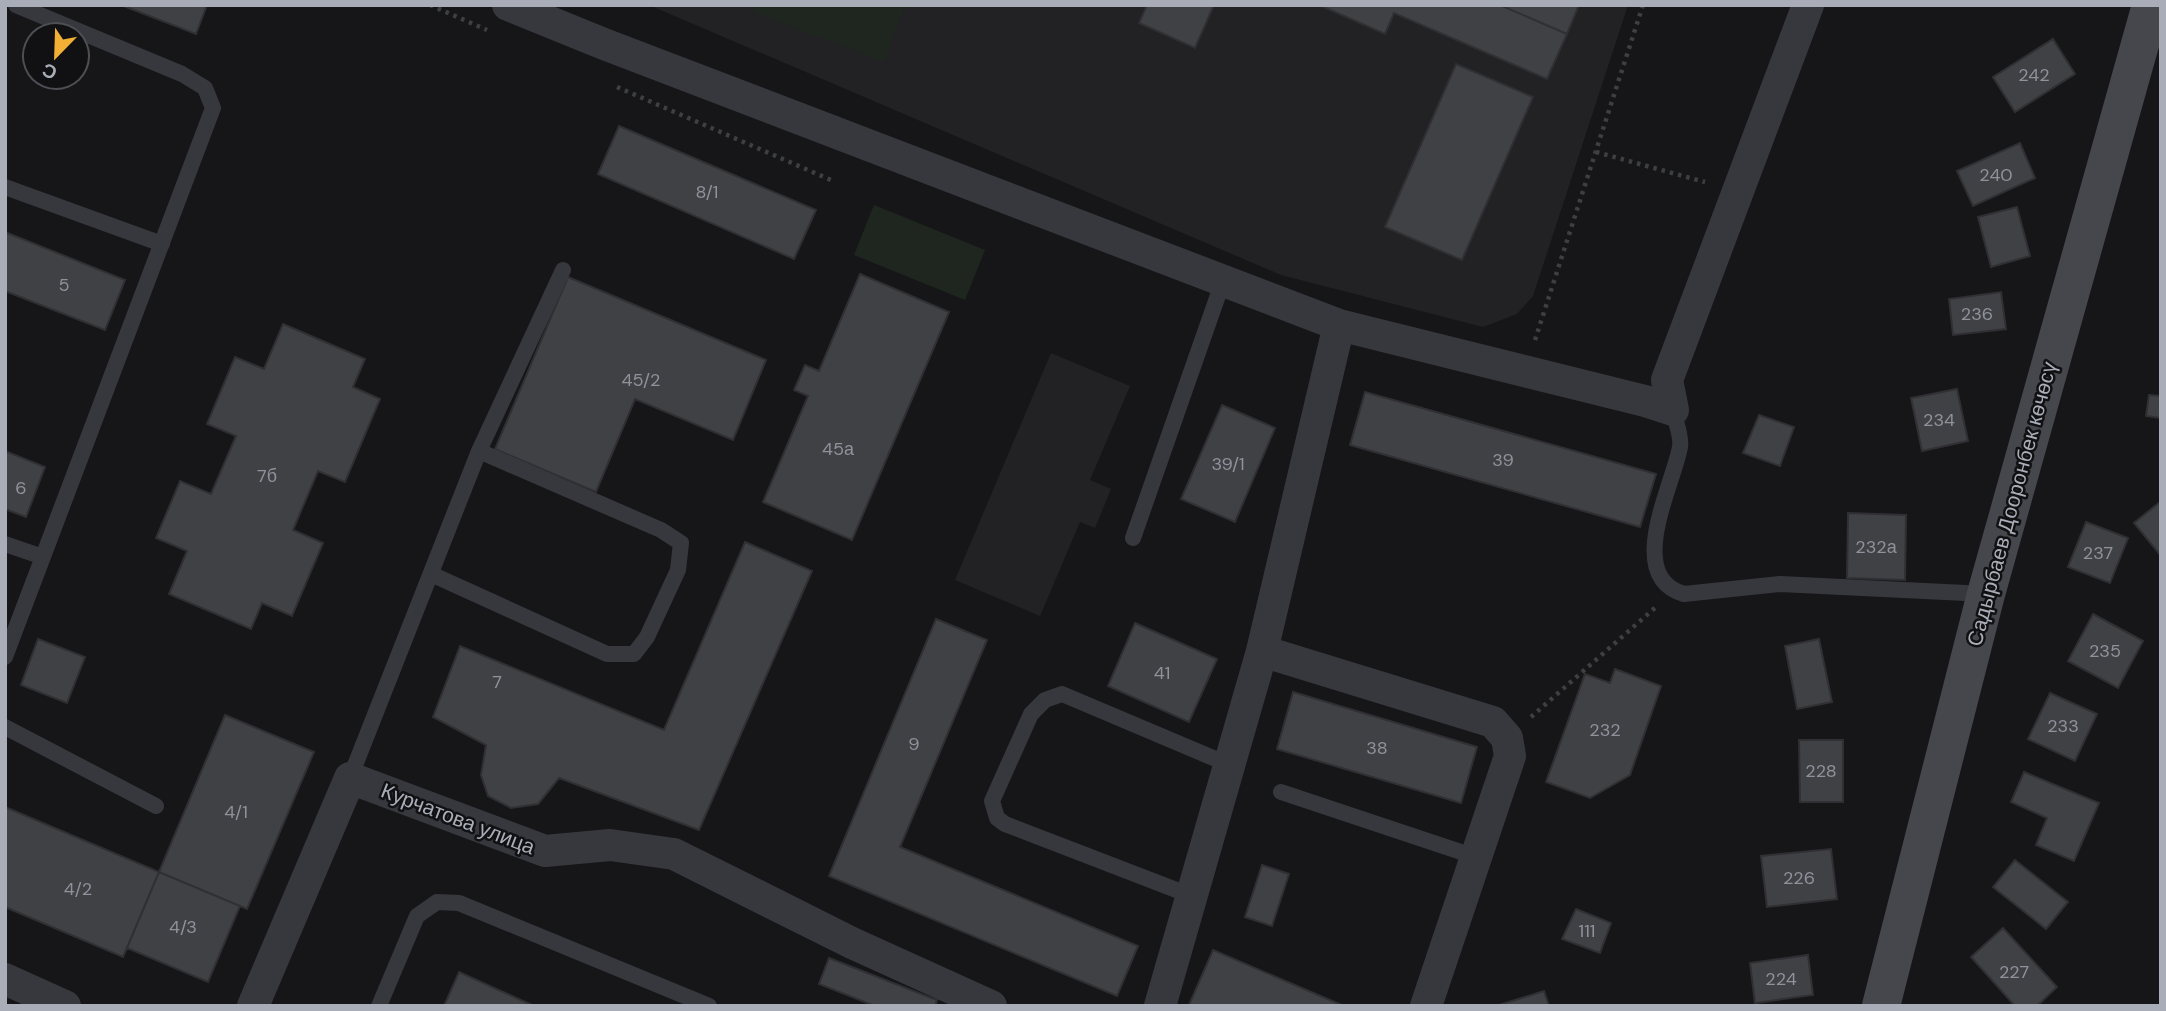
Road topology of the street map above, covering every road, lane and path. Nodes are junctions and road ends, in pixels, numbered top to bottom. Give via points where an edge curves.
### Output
1 (16, 5) edge
2 (430, 5) edge
3 (508, 5) edge
4 (1643, 5) edge
5 (1808, 5) edge
6 (2151, 5) edge
7 (493, 33) dead end
8 (606, 82) dead end
9 (1596, 152) junction
10 (831, 180) dead end
11 (5, 187) edge
12 (1702, 195) dead end
13 (162, 244) junction
14 (563, 270) dead end
15 (1223, 281) junction
16 (1339, 325) junction
17 (1532, 348) dead end
18 (1673, 410) junction
19 (479, 451) junction
20 (1133, 538) dead end
21 (5, 544) edge
22 (43, 557) junction
23 (430, 574) junction
24 (1674, 591) junction
25 (1986, 594) junction
26 (1262, 651) junction
27 (5, 657) edge
28 (5, 727) edge
29 (1507, 738) junction
30 (1230, 765) junction
31 (350, 778) junction
32 (1281, 792) dead end
33 (156, 806) dead end
34 (1476, 857) junction
35 (1192, 896) junction
36 (5, 979) edge
37 (65, 1006) edge
38 (253, 1006) edge
39 (379, 1006) edge
40 (709, 1006) edge
41 (991, 1006) edge
42 (1160, 1006) edge
43 (1426, 1006) edge
44 (1881, 1006) edge

1 - 13 lane via 205,88 214,108
2 - 7 path
3 - 15 street
4 - 9 path
5 - 18 street via 1667,380
6 - 25 main road, Садырбаев Дооронбек көчөсү
8 - 10 path
9 - 12 path via 1706,182
9 - 17 path
11 - 13 lane
13 - 22 lane
14 - 19 lane
15 - 16 street
15 - 20 lane
16 - 18 street
16 - 26 street
18 - 24 lane via 1681,444 1653,554 1659,573
19 - 23 lane
19 - 23 lane via 661,530 681,543 678,570 647,637 634,654 607,654
21 - 22 lane
22 - 27 lane
23 - 31 lane
24 - 25 lane via 1684,594 1780,584
24 - 29 path
25 - 44 main road, Садырбаев Дооронбек көчөсү
26 - 29 street via 1493,722
26 - 30 street
28 - 33 lane
29 - 34 street via 1510,756
30 - 35 street
30 - 35 lane via 1062,694 1045,700 1031,714 992,801 1005,824
31 - 38 street
31 - 41 street, Курчатова улица via 545,851 610,845 674,854
32 - 34 lane
34 - 43 street
35 - 42 street
36 - 37 street
39 - 40 lane via 417,916 437,902 459,903

